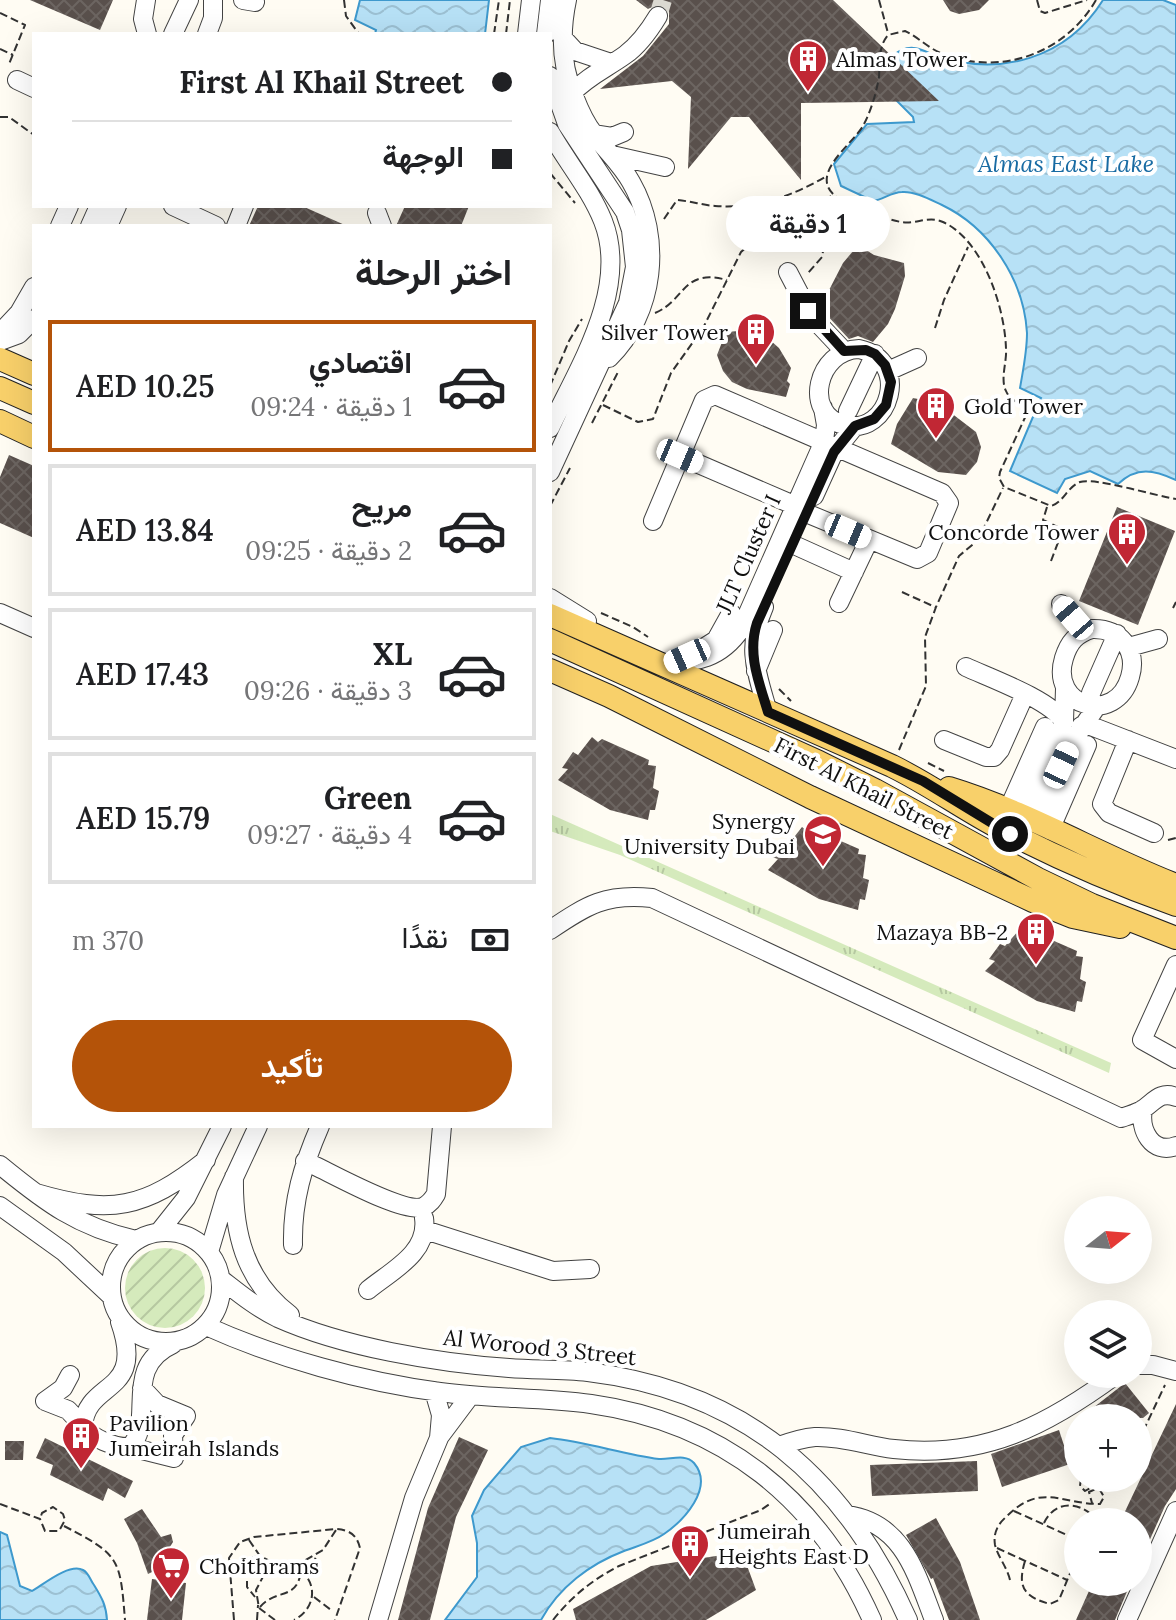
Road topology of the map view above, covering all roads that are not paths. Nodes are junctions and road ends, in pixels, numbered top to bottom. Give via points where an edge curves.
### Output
1 (146, 0) edge
2 (179, 0) edge
3 (189, 0) edge
4 (214, 0) edge
5 (531, 0) edge
6 (550, 0) edge
7 (567, 0) edge
8 (658, 16) tunnel mouth
9 (151, 32) edge
10 (208, 32) edge
11 (527, 32) edge
12 (554, 36) edge
13 (611, 63) junction
14 (552, 82) edge
15 (572, 93) junction
16 (624, 132) dead end
17 (593, 134) junction
18 (552, 135) edge
19 (612, 155) junction
20 (665, 167) dead end
21 (177, 208) edge
22 (212, 224) edge
23 (792, 279) road end
24 (32, 290) edge
25 (32, 321) edge
26 (0, 333) edge
27 (0, 341) edge
28 (844, 351) junction
29 (871, 352) junction
30 (917, 358) dead end
31 (0, 359) edge
32 (598, 367) junction
33 (888, 371) junction
34 (32, 373) edge
35 (0, 388) edge
36 (32, 402) edge
37 (841, 413) junction
38 (0, 421) edge
39 (552, 424) edge
40 (798, 431) junction
41 (32, 436) edge
42 (831, 444) junction
43 (680, 456) junction
44 (862, 457) junction
45 (552, 468) edge
46 (801, 509) junction
47 (653, 521) dead end
48 (869, 540) junction
49 (792, 544) junction
50 (854, 572) junction
51 (552, 599) edge
52 (839, 603) dead end
53 (1061, 604) dead end
54 (0, 613) edge
55 (731, 613) dead end
56 (552, 616) edge
57 (32, 627) edge
58 (773, 630) dead end
59 (1085, 631) junction
60 (1118, 637) junction
61 (1158, 639) dead end
62 (605, 640) junction
63 (552, 641) edge
64 (664, 663) junction
65 (966, 667) dead end
66 (552, 671) edge
67 (756, 671) junction
68 (552, 681) edge
69 (1085, 693) junction
70 (1027, 695) junction
71 (609, 696) junction
72 (768, 712) junction
73 (1045, 727) dead end
74 (1077, 731) junction
75 (1123, 738) junction
76 (944, 740) dead end
77 (1176, 759) edge
78 (923, 781) junction
79 (1032, 826) junction
80 (1161, 837) road end
81 (1176, 885) edge
82 (1176, 905) edge
83 (552, 929) edge
84 (1167, 934) edge
85 (1176, 965) edge
86 (1176, 1059) edge
87 (1174, 1090) edge
88 (1143, 1109) junction
89 (1121, 1118) junction
90 (221, 1128) edge
91 (257, 1128) edge
92 (319, 1128) edge
93 (442, 1128) edge
94 (1143, 1132) junction
95 (1176, 1146) edge
96 (206, 1160) junction
97 (305, 1161) junction
98 (0, 1165) edge
99 (234, 1177) junction
100 (36, 1193) junction
101 (0, 1206) edge
102 (422, 1208) junction
103 (425, 1230) junction
104 (159, 1232) junction
105 (136, 1240) junction
106 (293, 1245) dead end
107 (209, 1252) junction
108 (590, 1269) dead end
109 (222, 1280) junction
110 (368, 1290) dead end
111 (114, 1304) junction
112 (206, 1326) junction
113 (308, 1329) junction
114 (175, 1343) junction
115 (1152, 1365) edge
116 (1174, 1370) edge
117 (586, 1372) junction
118 (70, 1375) dead end
119 (142, 1388) junction
120 (1097, 1388) edge
121 (434, 1391) junction
122 (470, 1396) junction
123 (558, 1402) junction
124 (83, 1426) junction
125 (439, 1438) junction
126 (779, 1446) junction
127 (130, 1447) junction
128 (1176, 1511) edge
129 (847, 1515) junction
130 (378, 1620) edge
131 (872, 1620) edge
132 (908, 1620) edge
133 (934, 1620) edge
134 (1127, 1620) edge

1 - 9 street
2 - 9 street
3 - 9 street
4 - 10 street
5 - 11 street
6 - 12 street
7 - 12 street
8 - 13 street via 638,44
12 - 13 street via 575,51
12 - 15 street
13 - 15 street
14 - 32 street via 567,124 618,199 634,248 628,303
15 - 17 street
16 - 17 street via 612,137
17 - 19 street
18 - 39 street via 594,202 612,258 608,294
19 - 20 street
19 - 32 street via 640,200 651,264 642,307 627,337
21 - 22 street
23 - 28 street via 811,316
24 - 26 street
25 - 27 street via 19,334
28 - 29 street
28 - 37 street, JLT Cluster I via 830,361 820,387
29 - 33 street
29 - 37 street
30 - 33 street
31 - 34 main road
32 - 45 street
33 - 37 street, JLT Cluster I via 886,405 874,419
35 - 36 main road
37 - 40 street via 817,416
37 - 42 street, JLT Cluster I
37 - 42 street, JLT Cluster I via 826,425
37 - 44 street via 859,441
38 - 41 main road
40 - 42 street
40 - 43 street via 710,396
42 - 44 street
42 - 46 street, JLT Cluster I
43 - 46 street
43 - 47 street
44 - 48 street via 942,493 949,503 921,559
46 - 48 street
46 - 49 street, JLT Cluster I
46 - 64 street, JLT Cluster I via 733,641 701,661
48 - 50 street
49 - 50 street
49 - 67 street, JLT Cluster I via 754,634
50 - 52 street
51 - 62 street via 592,624
53 - 59 street
54 - 57 street
55 - 64 street via 710,645
56 - 62 main road, First Al Khail Street
58 - 67 street
59 - 60 street
59 - 69 street via 1072,641 1062,665
60 - 61 street
60 - 69 street
60 - 69 street via 1133,664 1128,685
62 - 64 main road, First Al Khail Street
63 - 84 main road, First Al Khail Street via 833,769 1038,879
64 - 72 main road, First Al Khail Street
65 - 70 street
66 - 71 main road
67 - 72 street, JLT Cluster I
68 - 71 street via 590,696
69 - 70 street
69 - 74 street
69 - 74 street
69 - 75 street
70 - 74 street
70 - 76 street via 994,757
71 - 84 main road via 1033,901 1073,917
72 - 78 main road, First Al Khail Street
73 - 79 street via 1017,779
74 - 75 street via 1091,726
74 - 79 street
74 - 79 street via 1081,771 1066,802
75 - 77 street
75 - 80 street via 1102,804 1106,811
78 - 79 main road
78 - 79 main road, First Al Khail Street via 980,818
79 - 81 main road
79 - 82 main road, First Al Khail Street
83 - 89 street via 607,898 652,898
85 - 86 street via 1142,1040
87 - 88 street
88 - 89 street
88 - 94 street
89 - 94 street
90 - 96 street
91 - 99 street
92 - 97 street
93 - 102 street via 436,1194
94 - 95 street via 1154,1144
96 - 100 street via 164,1190 127,1204 88,1206
96 - 104 street via 186,1198
97 - 102 street via 399,1206
97 - 106 street via 293,1210
98 - 100 street
99 - 107 street
99 - 113 street via 235,1224 247,1263 269,1296
100 - 105 street via 82,1224
101 - 111 street via 64,1252
102 - 103 street
103 - 108 street via 553,1271
103 - 110 street via 417,1250
104 - 105 street
104 - 107 street via 178,1233
105 - 111 street via 115,1264
107 - 109 street
109 - 112 street via 218,1306
109 - 113 street, Al Worood 3 Street via 267,1312
111 - 114 street via 126,1326 140,1337
111 - 124 street via 127,1342 127,1364 88,1411
112 - 114 street
112 - 121 street via 355,1375
113 - 117 street, Al Worood 3 Street via 428,1359
114 - 119 street via 151,1361
115 - 116 street
117 - 123 street via 576,1392
117 - 126 street, Al Worood 3 Street via 701,1399
118 - 124 street via 45,1401 68,1410
119 - 127 street via 137,1437
119 - 127 street via 157,1404 186,1416 173,1435 174,1458
120 - 126 street via 1050,1420 994,1441 918,1450 814,1437
121 - 122 street
121 - 125 street via 441,1415
122 - 123 street
122 - 125 street
123 - 131 street via 616,1408 673,1425 727,1451 803,1510 841,1559
124 - 127 street via 89,1434
125 - 130 street via 414,1498
126 - 129 street, Al Worood 3 Street
128 - 134 street
129 - 132 street, Al Worood 3 Street via 890,1580
129 - 133 street via 872,1521 893,1535

